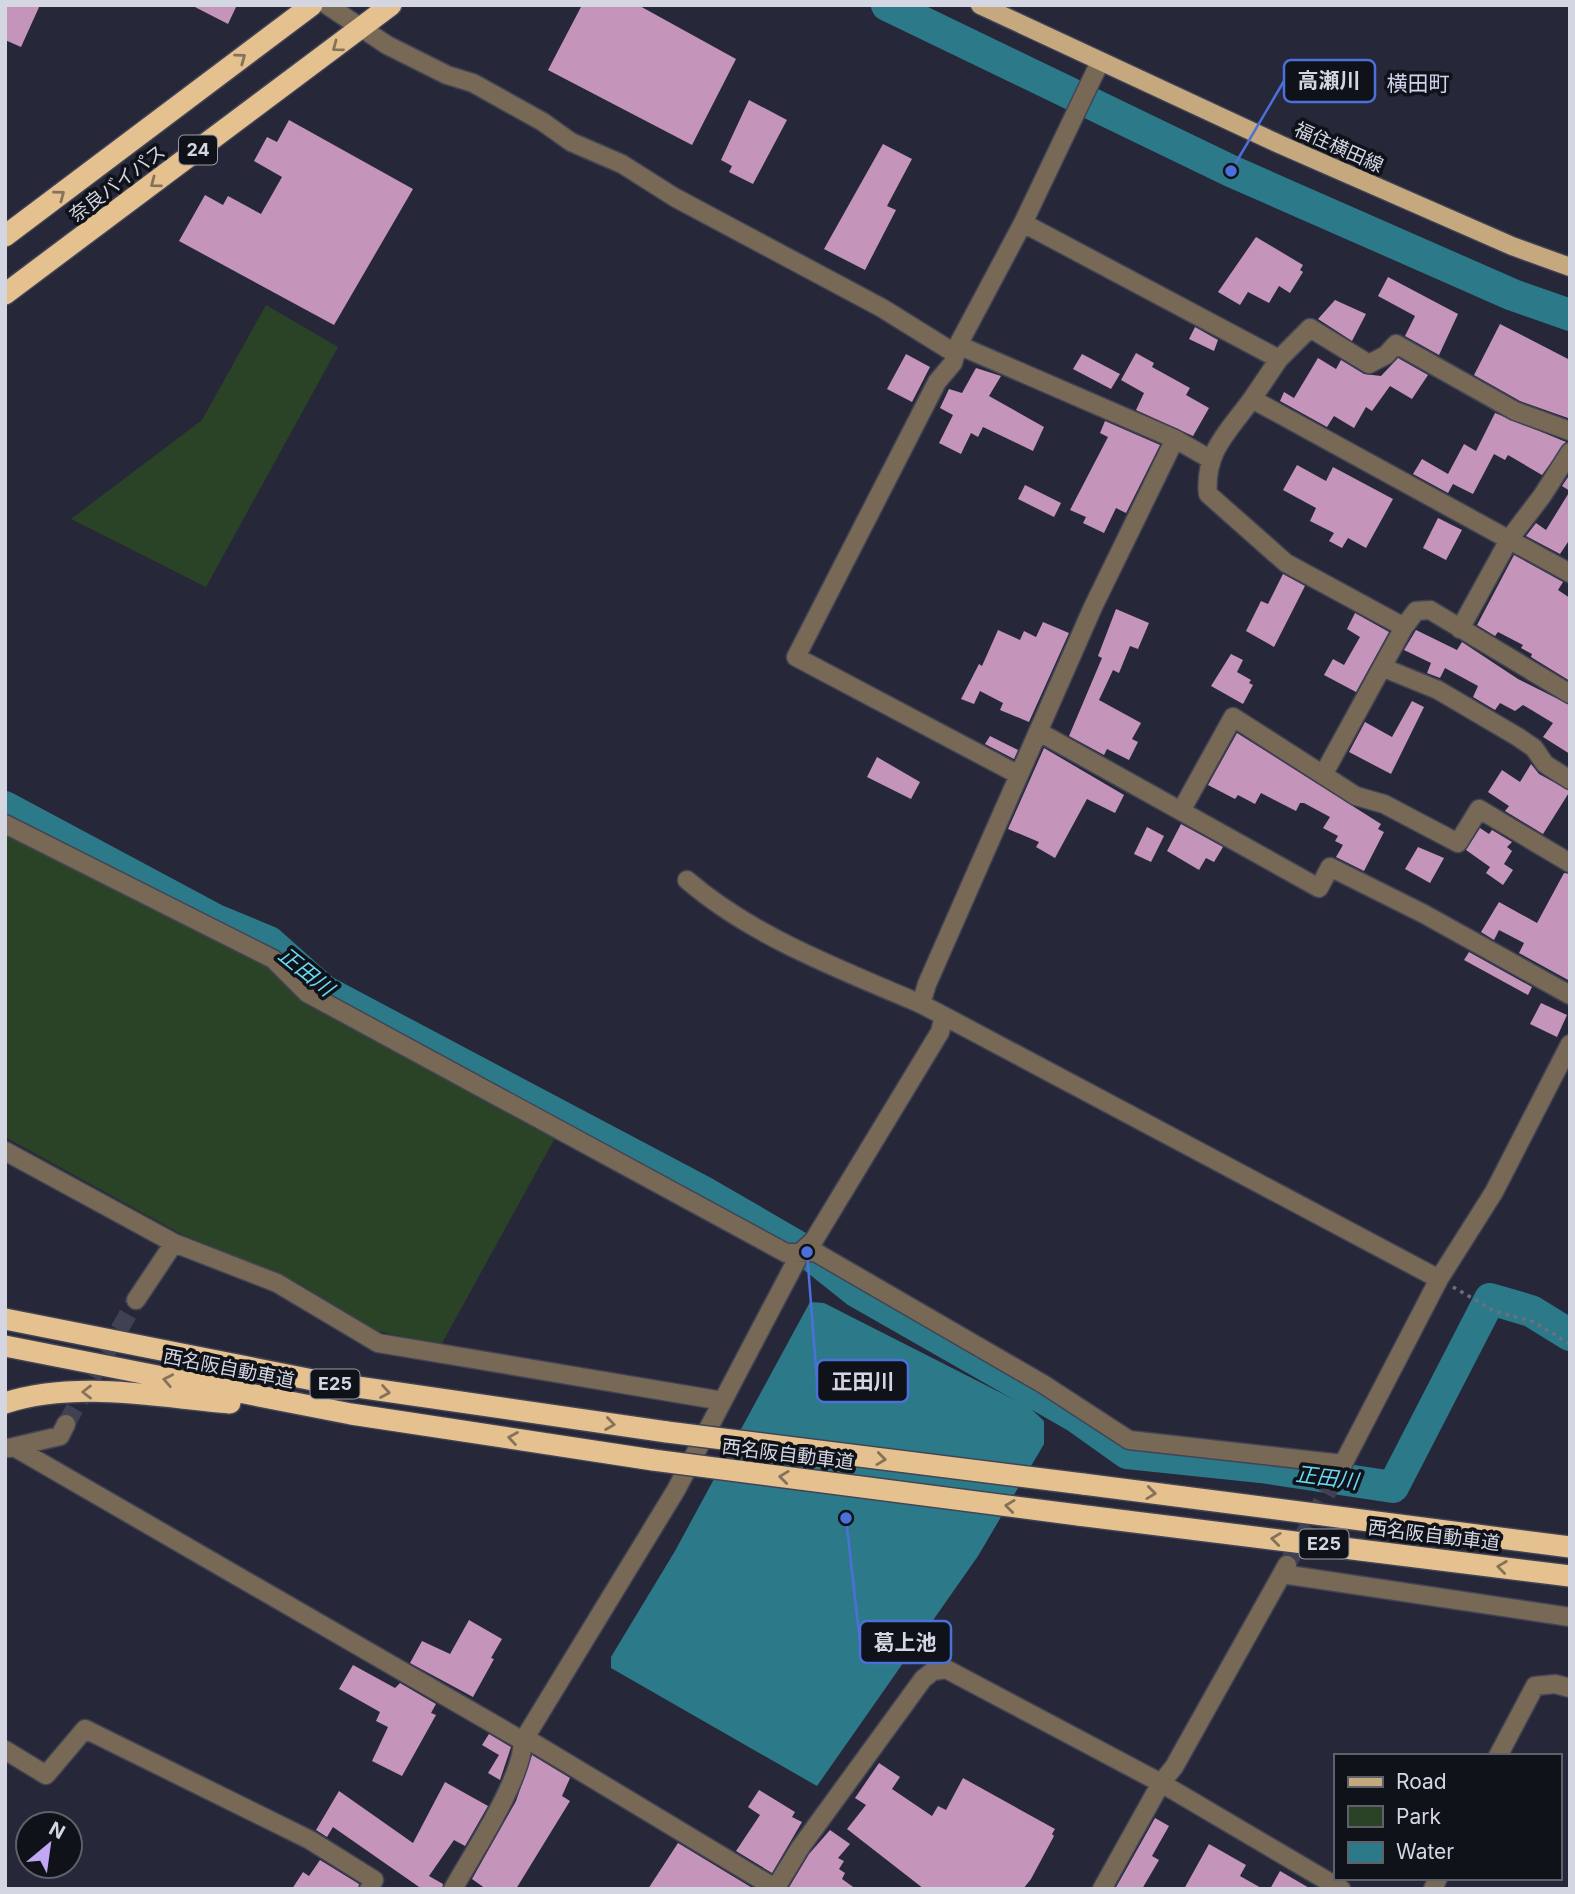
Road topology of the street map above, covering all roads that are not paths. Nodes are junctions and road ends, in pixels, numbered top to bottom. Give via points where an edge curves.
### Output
1 (312, 5) edge
2 (327, 5) edge
3 (391, 5) edge
4 (980, 5) edge
5 (363, 26) junction
6 (1097, 69) junction
7 (1023, 223) junction
8 (5, 236) edge
9 (1570, 267) edge
10 (5, 294) edge
11 (957, 349) junction
12 (1279, 359) junction
13 (1252, 399) junction
14 (1570, 431) edge
15 (1175, 439) junction
16 (1570, 452) edge
17 (1210, 459) junction
18 (1510, 538) junction
19 (1570, 573) edge
20 (1404, 627) junction
21 (1460, 629) junction
22 (1384, 667) junction
23 (1570, 694) edge
24 (1039, 732) junction
25 (1019, 775) junction
26 (1324, 775) junction
27 (1570, 780) edge
28 (1181, 811) junction
29 (5, 824) edge
30 (1568, 856) edge
31 (687, 880) dead end
32 (1570, 995) edge
33 (921, 1004) junction
34 (944, 1016) junction
35 (1570, 1044) edge
36 (5, 1151) edge
37 (174, 1243) junction
38 (802, 1252) junction
39 (1439, 1279) junction
40 (136, 1300) tunnel mouth
41 (5, 1304) edge
42 (5, 1319) edge
43 (5, 1346) edge
44 (323, 1382) junction
45 (723, 1401) junction
46 (5, 1403) edge
47 (351, 1414) junction
48 (66, 1424) tunnel mouth
49 (9, 1448) edge
50 (1570, 1544) edge
51 (1570, 1576) edge
52 (1570, 1617) edge
53 (1570, 1688) edge
54 (523, 1741) junction
55 (5, 1750) edge
56 (1499, 1754) edge
57 (1161, 1783) junction
58 (775, 1888) edge
59 (369, 1889) edge
60 (453, 1889) edge
61 (1102, 1889) edge
62 (1340, 1889) edge

8 -> 1 highway, 奈良バイパス / 24
2 - 5 street
3 - 5 highway, 奈良バイパス / 24
4 - 6 main road, 福住横田線
5 -> 10 highway, 奈良バイパス / 24
5 - 11 street via 387,45 472,83 571,142 622,164 674,197
6 - 7 street
6 - 9 main road, 福住横田線
7 - 11 street
7 - 12 street
11 - 15 street
11 - 25 street via 796,657
12 - 13 street
12 - 14 street via 1310,328 1369,365 1396,344 1515,411
13 - 17 street
13 - 18 street
15 - 17 street
15 - 24 street via 1093,607
16 - 18 street
17 - 20 street via 1208,494 1277,555
18 - 19 street
18 - 21 street
20 - 21 street via 1416,611 1430,610
20 - 22 street
21 - 23 street
22 - 26 street
22 - 27 street via 1438,690 1518,737 1534,748 1545,764
24 - 25 street
24 - 28 street
25 - 33 street
26 - 28 street via 1233,717
26 - 30 street via 1356,796 1384,804 1458,844 1479,809
28 - 32 street via 1319,888 1330,867
29 - 38 street via 273,959 307,993 553,1129 786,1253
31 - 33 street via 719,907
33 - 34 street
34 - 38 street via 940,1032 814,1240
34 - 39 street
35 - 39 street via 1494,1192
36 - 37 street
37 - 40 street
37 - 45 street via 277,1283 378,1343
38 - 39 street via 827,1258 1043,1384 1129,1440 1343,1464
38 - 45 street
41 - 44 highway
42 - 44 highway, 西名阪自動車道 / E25
47 -> 43 highway, 西名阪自動車道 / E25
44 -> 50 highway, 西名阪自動車道 / E25, bridge via 667,1432
45 - 54 street via 676,1490
47 -> 46 highway via 113,1393 66,1392
51 -> 47 highway, 西名阪自動車道 / E25, bridge via 653,1460
48 - 49 street via 60,1436
49 - 54 street
52 - 57 street via 1284,1569
53 - 56 street via 1535,1686
54 - 58 street via 532,1742
54 - 60 street via 523,1754 498,1810
55 - 59 street via 46,1775 85,1730 310,1840 373,1880
57 - 58 street via 952,1671 933,1671 900,1710
57 - 61 street
57 - 62 street

